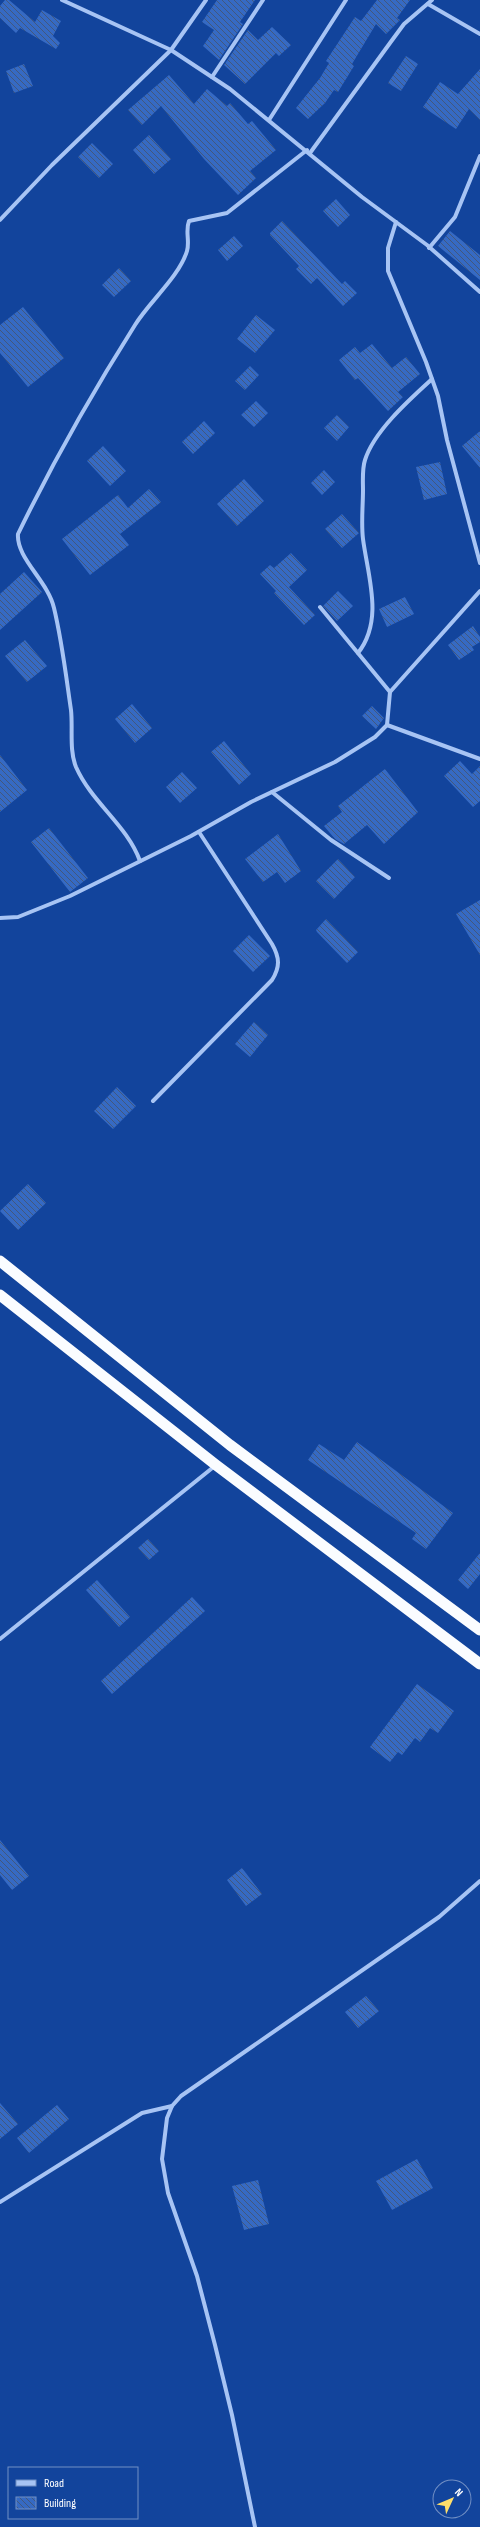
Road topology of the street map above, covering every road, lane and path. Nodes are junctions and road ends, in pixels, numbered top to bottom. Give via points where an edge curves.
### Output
1 (62, 0) edge
2 (206, 0) edge
3 (262, 0) edge
4 (346, 0) edge
5 (432, 0) edge
6 (428, 4) junction
7 (480, 34) edge
8 (171, 50) junction
9 (212, 77) junction
10 (269, 120) junction
11 (309, 152) junction
12 (480, 156) edge
13 (0, 220) edge
14 (396, 222) junction
15 (429, 248) junction
16 (480, 292) edge
17 (432, 379) junction
18 (480, 563) edge
19 (480, 590) edge
20 (320, 607) dead end
21 (358, 653) junction
22 (390, 692) junction
23 (387, 725) junction
24 (480, 760) edge
25 (272, 792) junction
26 (199, 832) junction
27 (140, 861) junction
28 (389, 878) dead end
29 (0, 918) edge
30 (153, 1101) dead end
31 (0, 1261) edge
32 (0, 1295) edge
33 (216, 1465) junction
34 (480, 1630) edge
35 (0, 1639) edge
36 (480, 1664) edge
37 (480, 1881) edge
38 (172, 2106) junction
39 (0, 2202) edge
40 (255, 2527) edge

1 - 8 street
2 - 8 street
3 - 9 street
4 - 10 street
5 - 6 street
6 - 7 street
6 - 11 street via 404,24
8 - 9 street
8 - 13 street via 52,165
9 - 10 street
10 - 11 street
11 - 14 street
11 - 27 street via 227,213 189,221 187,250 181,262 140,316 104,374 60,449 18,534 17,544 22,555 42,580 54,607 71,711 76,766 101,807 134,844
12 - 15 street via 455,217
14 - 15 street
14 - 17 street via 388,248 388,271
15 - 16 street
17 - 18 street
17 - 21 street via 382,430 364,460 363,538 373,600 370,631 366,643
19 - 22 street
20 - 21 street
21 - 22 street
22 - 23 street
23 - 24 street
23 - 25 street via 375,738 335,762
25 - 26 street
25 - 28 street via 297,815 331,840
26 - 27 street
26 - 30 street via 272,944 278,955 279,967 272,980
27 - 29 street via 36,911 18,917
31 - 34 highway via 230,1445
32 - 33 highway
33 - 35 street
33 - 36 highway
37 - 38 street via 439,1917 195,2086
38 - 39 street via 142,2112
38 - 40 street via 164,2133 162,2159 168,2193 199,2284 232,2415

